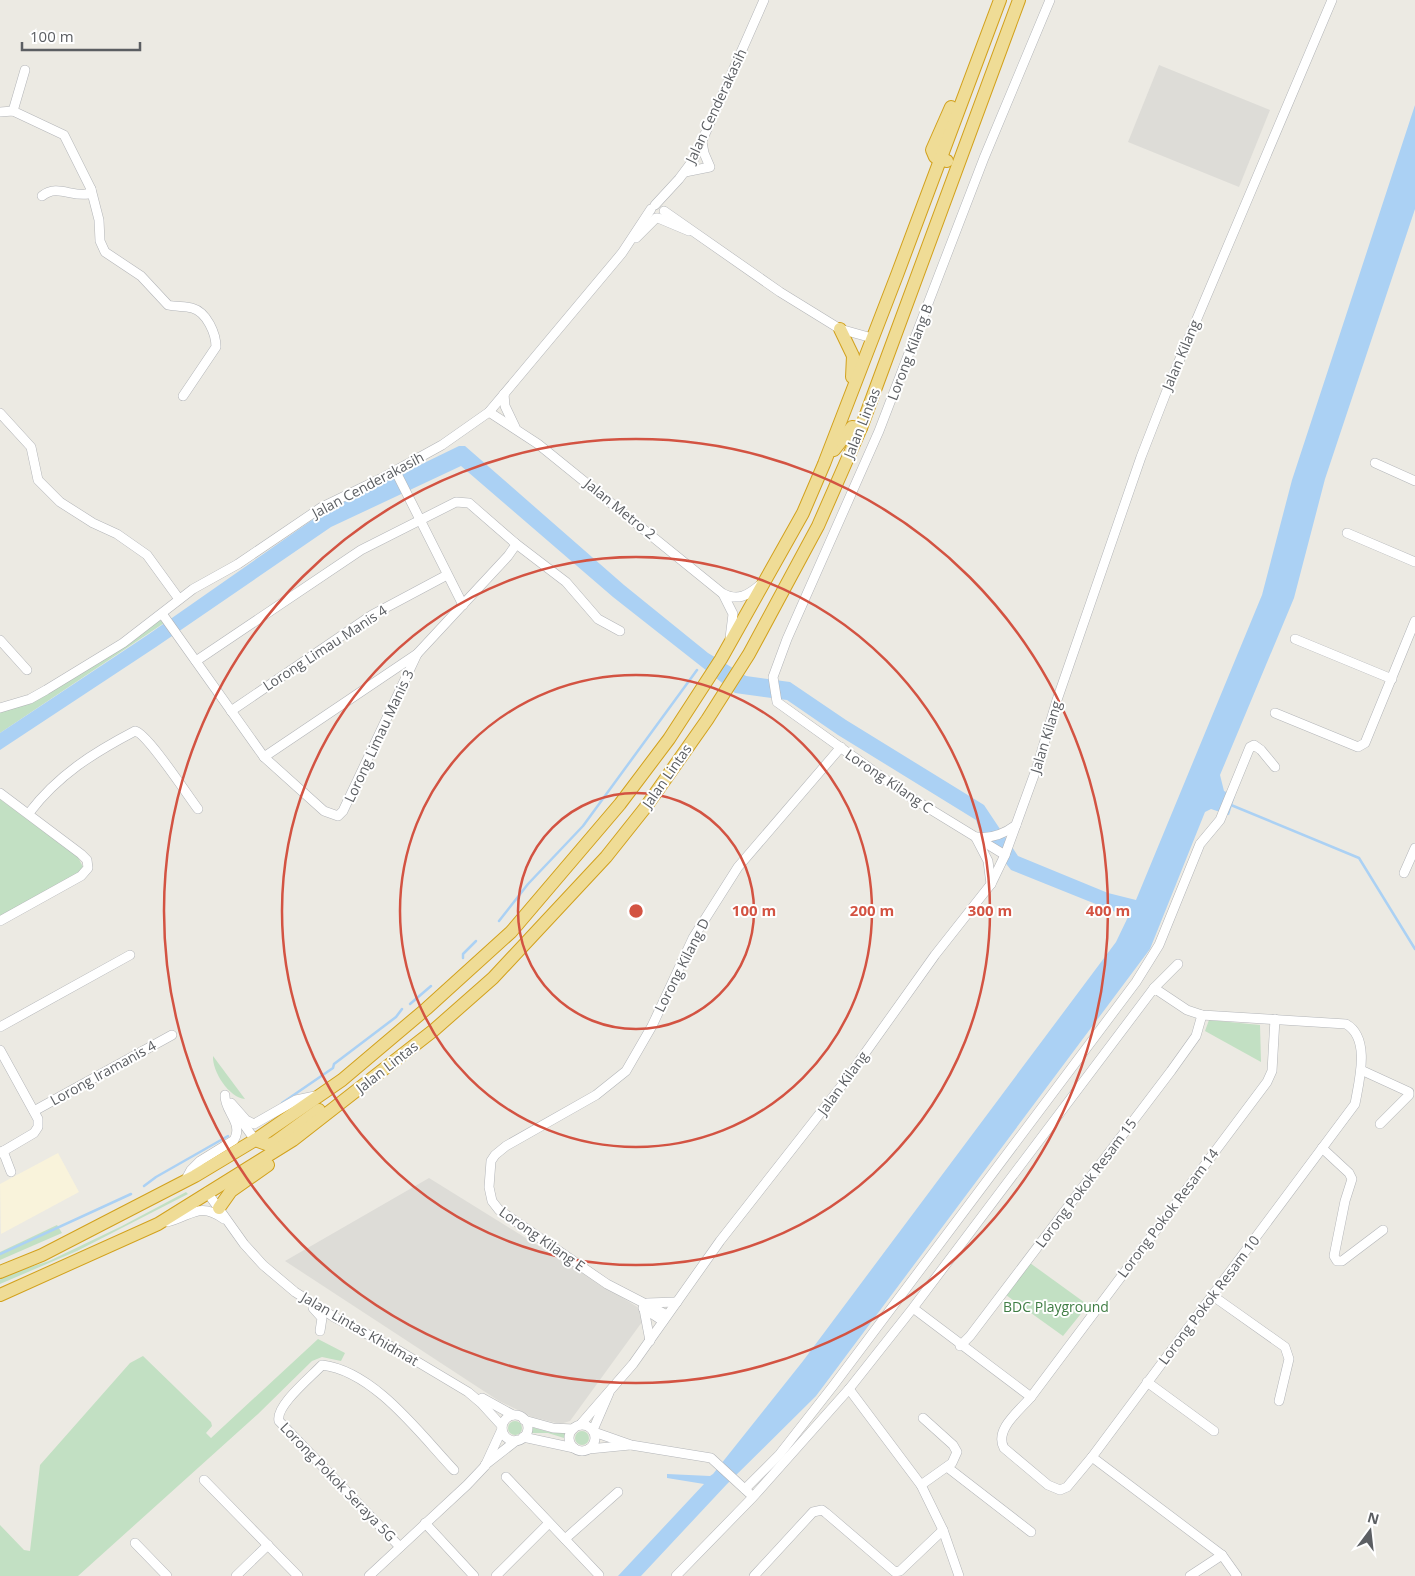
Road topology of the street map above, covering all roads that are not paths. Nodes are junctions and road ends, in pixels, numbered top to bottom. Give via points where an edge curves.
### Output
1 (764, 0) edge
2 (1000, 0) edge
3 (1020, 0) edge
4 (1050, 0) edge
5 (1332, 0) edge
6 (25, 70) dead end
7 (13, 111) junction
8 (0, 112) edge
9 (702, 140) junction
10 (962, 153) junction
11 (940, 159) junction
12 (682, 175) junction
13 (91, 188) junction
14 (42, 196) dead end
15 (658, 212) junction
16 (898, 328) junction
17 (840, 329) junction
18 (872, 338) junction
19 (851, 392) junction
20 (504, 394) junction
21 (183, 396) dead end
22 (0, 412) edge
23 (489, 412) junction
24 (516, 427) junction
25 (861, 428) junction
26 (1375, 463) dead end
27 (824, 464) junction
28 (396, 472) junction
29 (1415, 481) edge
30 (420, 521) junction
31 (1347, 533) dead end
32 (515, 543) junction
33 (1415, 562) edge
34 (447, 575) junction
35 (766, 579) junction
36 (722, 593) junction
37 (180, 599) junction
38 (462, 605) junction
39 (164, 617) junction
40 (1415, 621) edge
41 (620, 631) dead end
42 (1413, 632) edge
43 (1295, 639) dead end
44 (0, 640) edge
45 (417, 654) junction
46 (721, 659) junction
47 (196, 660) junction
48 (27, 670) dead end
49 (1392, 679) junction
50 (777, 702) joint
51 (0, 708) edge
52 (231, 711) junction
53 (1275, 713) dead end
54 (841, 748) junction
55 (264, 757) junction
56 (1275, 767) dead end
57 (0, 793) edge
58 (198, 809) dead end
59 (29, 813) junction
60 (1017, 824) junction
61 (975, 836) junction
62 (1415, 848) edge
63 (1005, 855) junction
64 (1404, 873) dead end
65 (991, 884) junction
66 (0, 921) edge
67 (130, 955) dead end
68 (1178, 964) dead end
69 (1154, 988) junction
70 (1202, 1015) junction
71 (1275, 1019) junction
72 (0, 1027) edge
73 (172, 1035) dead end
74 (412, 1048) junction
75 (0, 1050) edge
76 (1361, 1070) junction
77 (320, 1094) junction
78 (225, 1095) dead end
79 (34, 1112) junction
80 (1380, 1124) dead end
81 (255, 1140) junction
82 (283, 1148) junction
83 (1322, 1148) junction
84 (500, 1150) joint
85 (1, 1152) edge
86 (11, 1172) dead end
87 (185, 1181) junction
88 (207, 1192) junction
89 (219, 1208) junction
90 (226, 1221) junction
91 (158, 1224) junction
92 (1384, 1230) dead end
93 (42, 1255) junction
94 (0, 1272) edge
95 (295, 1292) junction
96 (0, 1295) edge
97 (1213, 1296) junction
98 (677, 1302) junction
99 (643, 1306) junction
100 (913, 1308) junction
101 (665, 1318) junction
102 (320, 1331) dead end
103 (650, 1341) junction
104 (960, 1346) junction
105 (1147, 1382) junction
106 (849, 1389) junction
107 (610, 1391) junction
108 (468, 1392) junction
109 (1031, 1397) junction
110 (1279, 1401) dead end
111 (513, 1415) junction
112 (923, 1418) dead end
113 (524, 1420) junction
114 (576, 1427) junction
115 (502, 1428) junction
116 (593, 1431) junction
117 (1214, 1431) dead end
118 (520, 1439) junction
119 (1001, 1442) joint
120 (631, 1445) junction
121 (574, 1448) junction
122 (589, 1449) junction
123 (1092, 1457) junction
124 (485, 1466) junction
125 (947, 1466) junction
126 (454, 1470) dead end
127 (506, 1477) dead end
128 (204, 1480) dead end
129 (921, 1485) junction
130 (746, 1489) junction
131 (618, 1492) dead end
132 (753, 1497) junction
133 (425, 1523) junction
134 (549, 1523) junction
135 (943, 1530) junction
136 (1031, 1532) dead end
137 (565, 1540) junction
138 (135, 1543) dead end
139 (268, 1545) junction
140 (400, 1547) junction
141 (1222, 1555) junction
142 (599, 1575) edge
143 (167, 1576) edge
144 (236, 1576) edge
145 (298, 1576) edge
146 (370, 1576) edge
147 (474, 1576) edge
148 (496, 1576) edge
149 (676, 1576) edge
150 (754, 1576) edge
151 (959, 1576) edge
152 (1190, 1576) edge
153 (1237, 1576) edge

1 - 9 street, Jalan Cenderakasih
2 - 11 highway via 973,68 965,76 934,142 933,154
3 - 10 highway, Jalan Lintas
4 - 50 street, Lorong Kilang B via 984,158 879,431 787,639 773,677
5 - 60 street, Jalan Kilang via 1141,457
6 - 7 street
7 - 8 street
7 - 13 street via 64,135
9 - 12 street, Jalan Cenderakasih
9 - 12 street via 710,167
10 - 11 highway via 955,160
10 - 16 highway, Jalan Lintas
11 - 18 highway, Jalan Lintas
12 - 15 street, Jalan Cenderakasih
13 - 14 street via 88,194 81,196 52,190
13 - 21 street via 99,220 100,242 105,252 141,276 168,305 195,308 205,317 216,339 216,347
15 - 17 street via 701,235 761,279
15 - 20 street, Jalan Cenderakasih
16 - 18 highway via 884,337
16 - 25 highway, Jalan Lintas
17 - 18 street
17 - 19 highway via 853,356
18 - 19 highway, Jalan Lintas
19 - 27 highway, Jalan Lintas
20 - 23 street, Jalan Cenderakasih
20 - 24 street, Jalan Metro 2 via 505,406
22 - 37 street via 31,447 38,480 60,502 147,555
23 - 24 street, Jalan Metro 2 via 507,425
23 - 28 street, Jalan Cenderakasih
24 - 36 street, Jalan Metro 2
25 - 27 highway via 852,426
25 - 74 highway, Jalan Lintas via 818,526 782,596 707,720 645,808 562,907 493,978
26 - 29 street
27 - 35 highway, Jalan Lintas via 803,513
28 - 30 street
28 - 37 street, Jalan Cenderakasih via 322,506
30 - 32 street via 463,501
30 - 34 street
30 - 47 street via 361,550
31 - 33 street
32 - 38 street via 508,556
32 - 41 street via 566,582 598,619
34 - 38 street
34 - 52 street, Lorong Limau Manis 4 via 372,614
35 - 36 street via 742,597 729,597
35 - 46 highway, Jalan Lintas
36 - 46 street, Jalan Metro 2 via 734,618
37 - 39 street, Jalan Cenderakasih
38 - 45 street
39 - 47 street
39 - 51 street, Jalan Cenderakasih via 46,690
40 - 42 street
42 - 49 street
43 - 49 street
44 - 48 street
45 - 55 street
45 - 55 street, Lorong Limau Manis 3 via 344,811 338,816 324,811
46 - 77 highway, Jalan Lintas via 669,739 620,804 511,932 426,1009 342,1080
47 - 52 street
49 - 53 street via 1366,744 1362,746
50 - 54 street, Lorong Kilang C
52 - 55 street
54 - 61 street, Lorong Kilang C via 907,795
54 - 84 street, Lorong Kilang D via 738,867 693,938 652,1026 626,1071 596,1095
56 - 130 street via 1261,750 1254,746 1248,751 1220,820 1200,844 1159,945 1136,982 833,1386 779,1455
57 - 59 street
58 - 59 street via 156,751 140,732 135,731 91,756 55,782
59 - 66 street via 81,854 88,868 81,876
60 - 61 street via 997,835
60 - 63 street, Jalan Kilang
61 - 63 street, Lorong Kilang C
61 - 65 street via 988,861
62 - 64 street
63 - 65 street, Jalan Kilang
65 - 98 street, Jalan Kilang
67 - 72 street
68 - 69 street
69 - 70 street via 1187,1010
69 - 100 street
70 - 71 street
70 - 104 street, Lorong Pokok Resam 15 via 1196,1036 1171,1071
71 - 76 street, Lorong Pokok Resam 10 via 1346,1024 1355,1029 1359,1038
71 - 109 street, Lorong Pokok Resam 14 via 1272,1071 1267,1082
73 - 79 street, Lorong Iramanis 4
74 - 81 highway via 381,1065 275,1142 269,1144
74 - 82 highway, Jalan Lintas
75 - 79 street
76 - 80 street via 1409,1092
76 - 83 street, Lorong Pokok Resam 10 via 1355,1104
77 - 81 highway, Jalan Lintas
77 - 81 street via 296,1100 254,1124 231,1104
78 - 87 street via 224,1104 236,1122 237,1135 191,1170
79 - 85 street via 38,1127 34,1133
81 - 87 highway, Jalan Lintas
82 - 88 highway, Jalan Lintas
82 - 89 highway via 254,1176 231,1191
83 - 92 street via 1352,1179 1344,1202 1334,1256 1337,1260 1342,1261
83 - 97 street, Lorong Pokok Resam 10
84 - 99 street, Lorong Kilang E via 491,1161 488,1174 495,1206 566,1257
85 - 86 street
87 - 93 highway, Jalan Lintas
88 - 89 street
88 - 91 highway, Jalan Lintas
88 - 93 highway via 195,1184 89,1240 54,1255
89 - 90 street
90 - 91 street via 215,1213 199,1209 180,1219
90 - 95 street, Jalan Lintas Khidmat via 263,1265
91 - 96 highway, Jalan Lintas
93 - 94 highway, Jalan Lintas
95 - 102 street via 322,1318
95 - 108 street, Jalan Lintas Khidmat
97 - 105 street, Lorong Pokok Resam 10
97 - 110 street via 1285,1348 1290,1359
98 - 99 street
98 - 101 street, Jalan Kilang
99 - 101 street, Lorong Kilang E
99 - 103 street
100 - 104 street
100 - 106 street
101 - 103 street, Jalan Kilang
103 - 107 street, Jalan Kilang
104 - 109 street
105 - 117 street
105 - 123 street, Lorong Pokok Resam 10
106 - 129 street
106 - 132 street
107 - 114 street, Jalan Kilang
107 - 116 street, Jalan Kilang
108 - 111 street
108 - 115 street, Jalan Lintas Khidmat via 481,1402
109 - 119 street, Lorong Pokok Resam 14 via 1004,1428
111 - 113 street
111 - 115 street via 506,1419
112 - 125 street via 953,1445 956,1452 952,1463
113 - 114 street via 553,1428
113 - 118 street via 527,1429
114 - 116 street via 588,1426
114 - 121 street via 569,1438
115 - 118 street via 507,1438
115 - 124 street
116 - 120 street
116 - 122 street via 595,1442
118 - 121 street
118 - 124 street
119 - 123 street, Lorong Pokok Resam 10 via 1048,1485 1060,1490 1067,1487
120 - 122 street
120 - 130 street via 705,1456 717,1462
121 - 122 street
123 - 141 street
124 - 133 street
125 - 129 street
125 - 136 street
126 - 140 street, Lorong Pokok Seraya 5G via 396,1408 375,1390 342,1370 322,1365 282,1407 279,1421
127 - 134 street
128 - 139 street
129 - 135 street
130 - 132 street
131 - 137 street
132 - 149 street
133 - 140 street
133 - 147 street
134 - 137 street
134 - 148 street
135 - 150 street via 900,1571 895,1572 826,1513 818,1510
135 - 151 street
137 - 142 street
138 - 143 street
139 - 144 street
139 - 145 street
140 - 146 street
141 - 152 street
141 - 153 street

